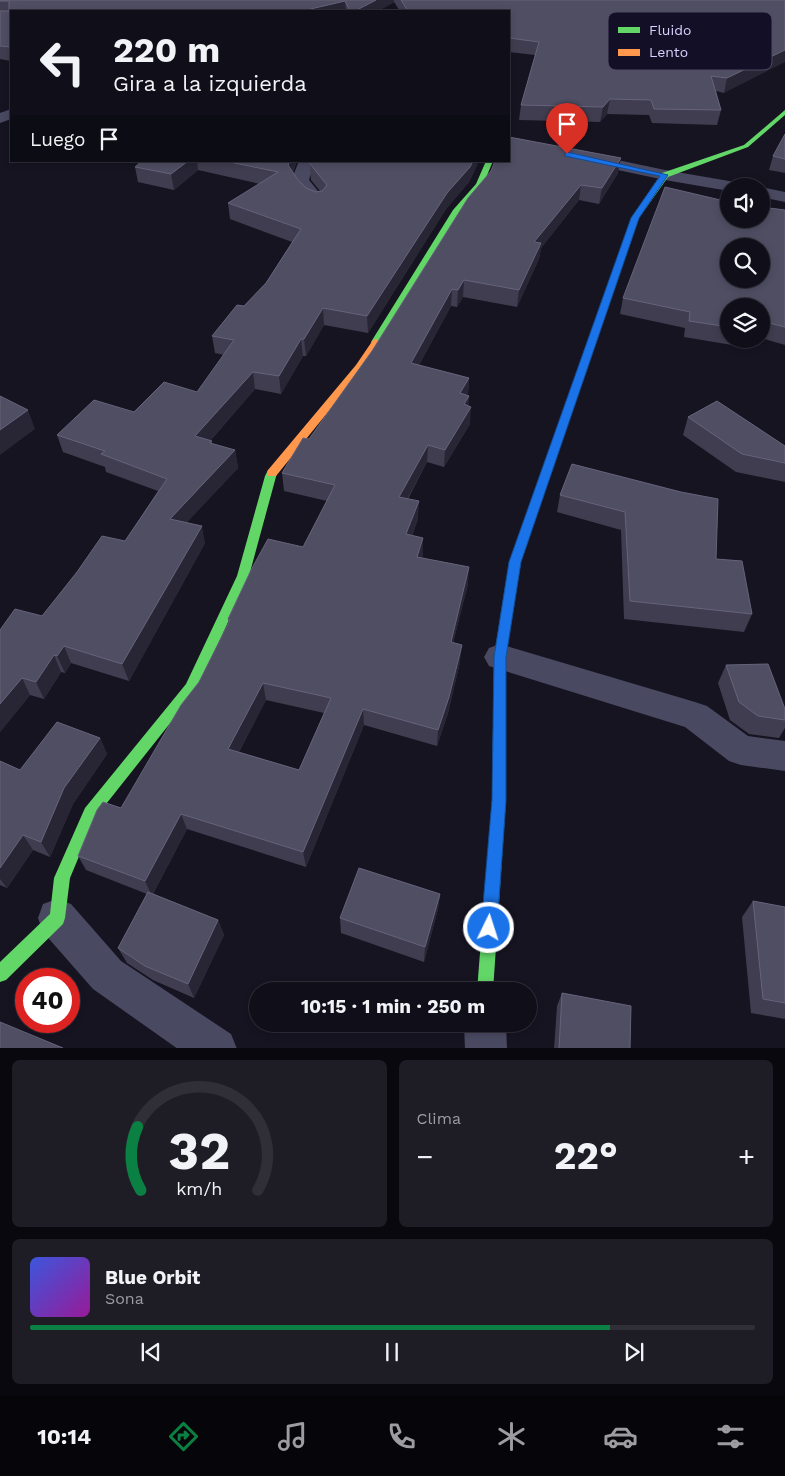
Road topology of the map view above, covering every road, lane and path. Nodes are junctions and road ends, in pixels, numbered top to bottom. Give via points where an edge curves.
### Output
1 (785, 112) edge
2 (510, 142) edge
3 (308, 162) edge
4 (490, 162) edge
5 (665, 175) junction
6 (720, 184) edge
7 (770, 194) edge
8 (785, 197) edge
9 (317, 201) edge
10 (500, 657) junction
11 (785, 756) edge
12 (57, 918) junction
13 (0, 974) edge
14 (486, 982) edge
15 (486, 1032) edge
16 (216, 1048) edge
17 (486, 1048) edge

1 - 5 street via 746,146
2 - 5 street
3 - 9 street via 300,181
4 - 12 street via 479,184 457,210 360,367 270,476 243,576 191,688 90,813 62,878
5 - 6 street
5 - 10 street via 635,218 515,562
7 - 8 street
10 - 11 street via 695,716 741,750
10 - 14 street via 499,800
12 - 13 street
12 - 16 street via 107,975
15 - 17 street

